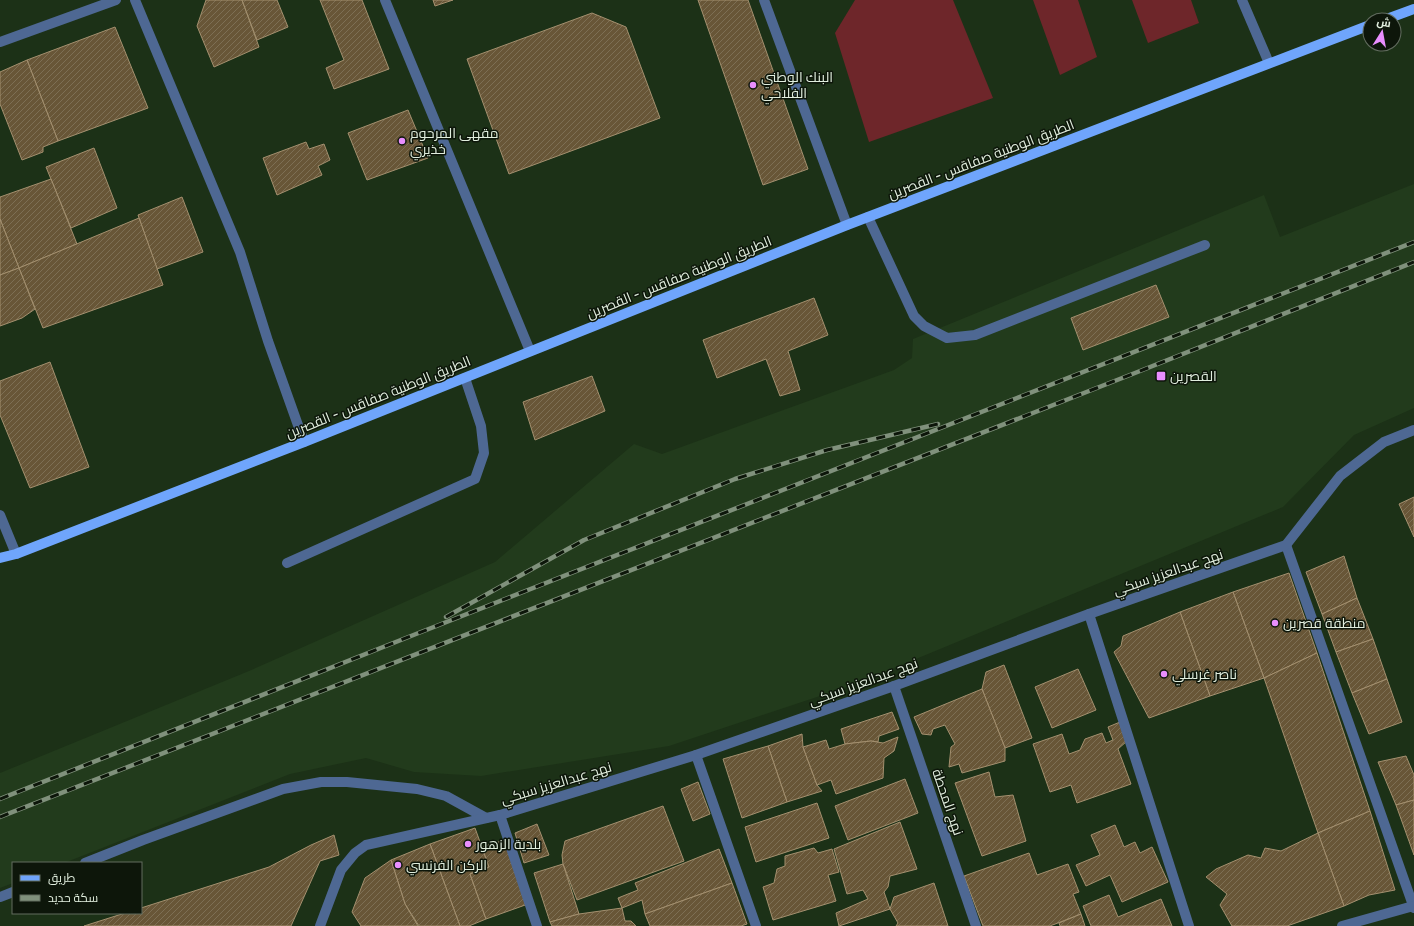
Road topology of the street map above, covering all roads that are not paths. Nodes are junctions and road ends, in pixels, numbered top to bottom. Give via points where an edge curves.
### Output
1 (116, 0) edge
2 (135, 0) edge
3 (385, 0) edge
4 (764, 0) edge
5 (1242, 0) edge
6 (1414, 9) edge
7 (1402, 13) edge
8 (1362, 28) edge
9 (0, 42) edge
10 (1269, 63) junction
11 (868, 217) junction
12 (847, 225) junction
13 (1205, 245) dead end
14 (530, 351) junction
15 (465, 378) junction
16 (1414, 430) edge
17 (304, 442) junction
18 (0, 515) edge
19 (1286, 545) junction
20 (16, 554) junction
21 (0, 558) edge
22 (287, 563) dead end
23 (1089, 614) junction
24 (894, 686) junction
25 (696, 755) junction
26 (500, 815) junction
27 (486, 818) junction
28 (88, 862) edge
29 (12, 892) edge
30 (0, 897) edge
31 (1414, 907) edge
32 (321, 924) edge
33 (536, 926) edge
34 (756, 926) edge
35 (976, 926) edge
36 (1189, 926) edge
37 (1342, 926) edge

1 - 9 street
2 - 17 street via 240,252
3 - 14 street
4 - 12 street
5 - 10 street
6 - 7 main road
8 - 10 main road, الطريق الوطنية صفاقس - القصرين
10 - 11 main road, الطريق الوطنية صفاقس - القصرين
11 - 12 main road, الطريق الوطنية صفاقس - القصرين
11 - 13 street via 914,316 924,326 947,338 975,334
12 - 14 main road, الطريق الوطنية صفاقس - القصرين
14 - 15 main road, الطريق الوطنية صفاقس - القصرين
15 - 17 main road, الطريق الوطنية صفاقس - القصرين
15 - 22 street via 481,426 484,453 475,479
16 - 19 street via 1384,442 1340,476
17 - 20 main road, الطريق الوطنية صفاقس - القصرين
18 - 20 street
19 - 23 street, نهج عبدالعزيز سبكي
19 - 31 street
20 - 21 main road, الطريق الوطنية صفاقس - القصرين
23 - 24 street, نهج عبدالعزيز سبكي
23 - 36 street
24 - 25 street, نهج عبدالعزيز سبكي
24 - 35 street, نهج المحطة
25 - 26 street, نهج عبدالعزيز سبكي
25 - 34 street
26 - 27 street, نهج عبدالعزيز سبكي
26 - 33 street
27 - 28 street via 446,796 417,789 321,782 283,789
27 - 32 street, نهج عبدالعزيز سبكي via 366,845 355,853 341,870
29 - 30 street
31 - 37 street

